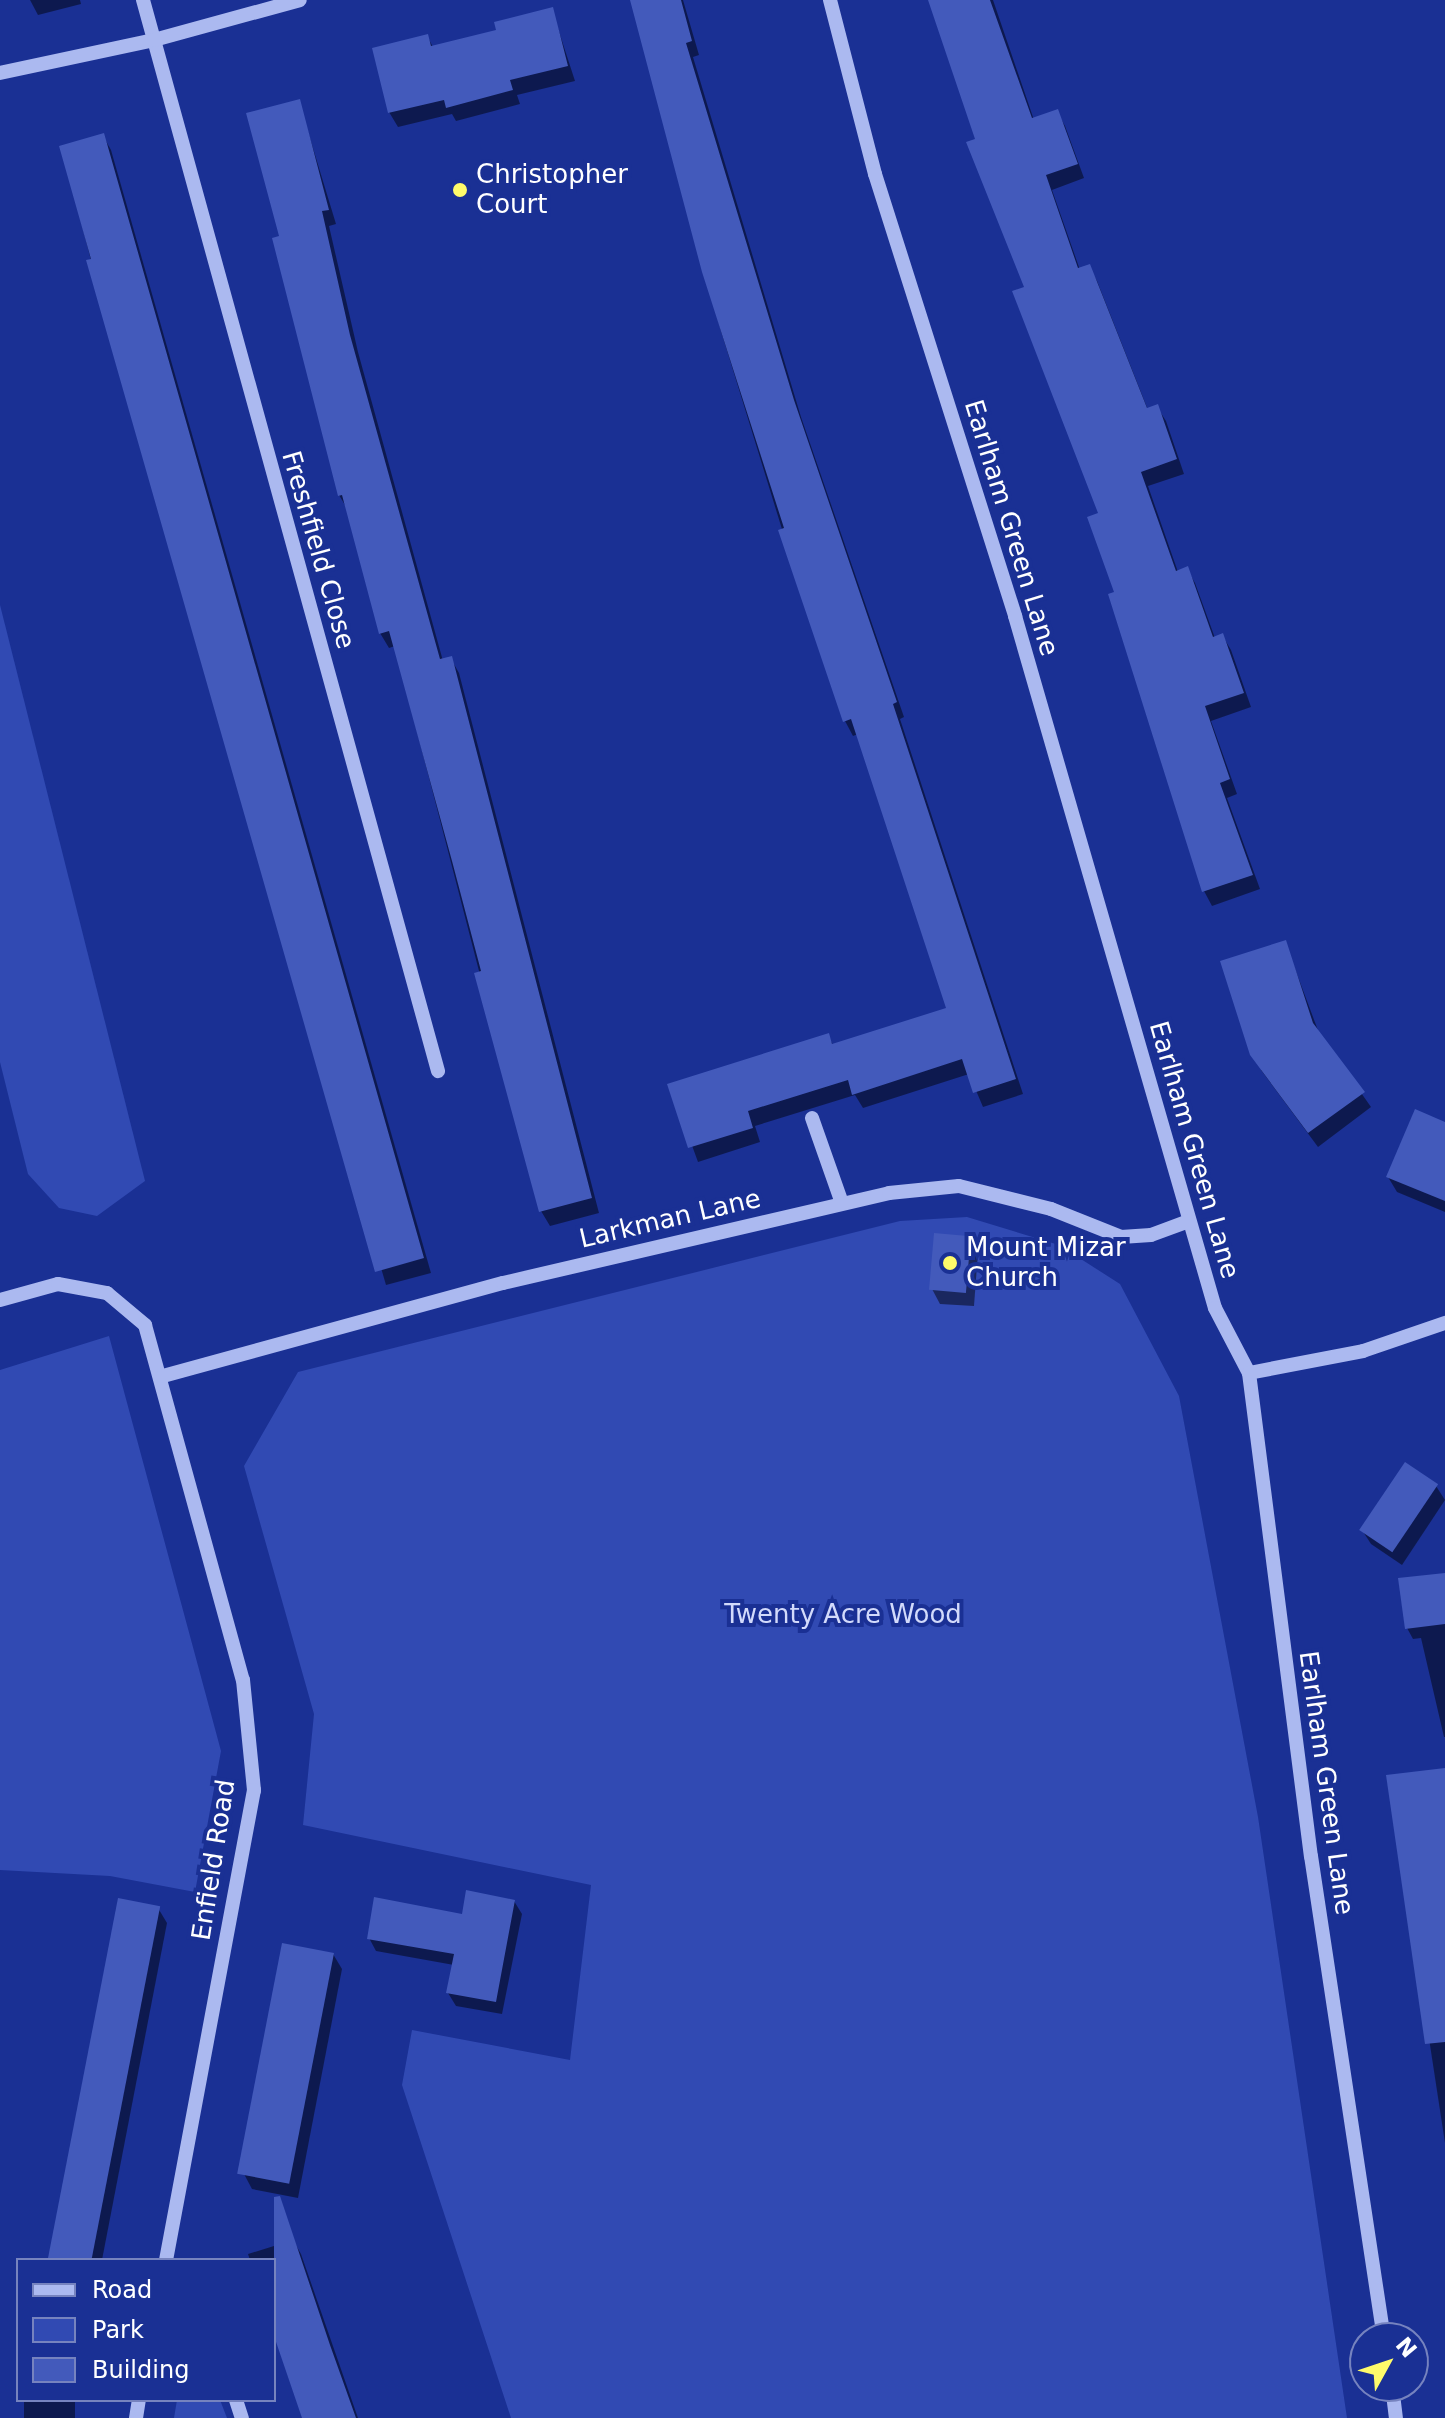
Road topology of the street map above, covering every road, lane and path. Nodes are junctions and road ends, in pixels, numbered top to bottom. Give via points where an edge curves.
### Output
1 (143, 0) edge
2 (300, 0) edge
3 (830, 0) edge
4 (154, 40) junction
5 (0, 73) edge
6 (438, 1071) dead end
7 (812, 1118) dead end
8 (842, 1203) junction
9 (1189, 1221) junction
10 (0, 1300) edge
11 (1445, 1323) edge
12 (1249, 1373) junction
13 (163, 1376) junction
14 (166, 2258) edge
15 (1382, 2322) edge

1 - 4 street, Freshfield Close
2 - 4 street
3 - 9 street, Earlham Green Lane via 875,174 1015,616
4 - 5 street
4 - 6 street, Freshfield Close
7 - 8 street
8 - 9 street, Larkman Lane via 959,1186 1051,1209 1121,1237 1151,1235
8 - 13 street, Larkman Lane via 503,1283
9 - 12 street, Earlham Green Lane via 1215,1308
10 - 13 street, Enfield Road via 58,1284 107,1293 145,1325
11 - 12 street via 1363,1351
12 - 15 street, Earlham Green Lane via 1311,1856
13 - 14 street, Enfield Road via 243,1680 254,1790

